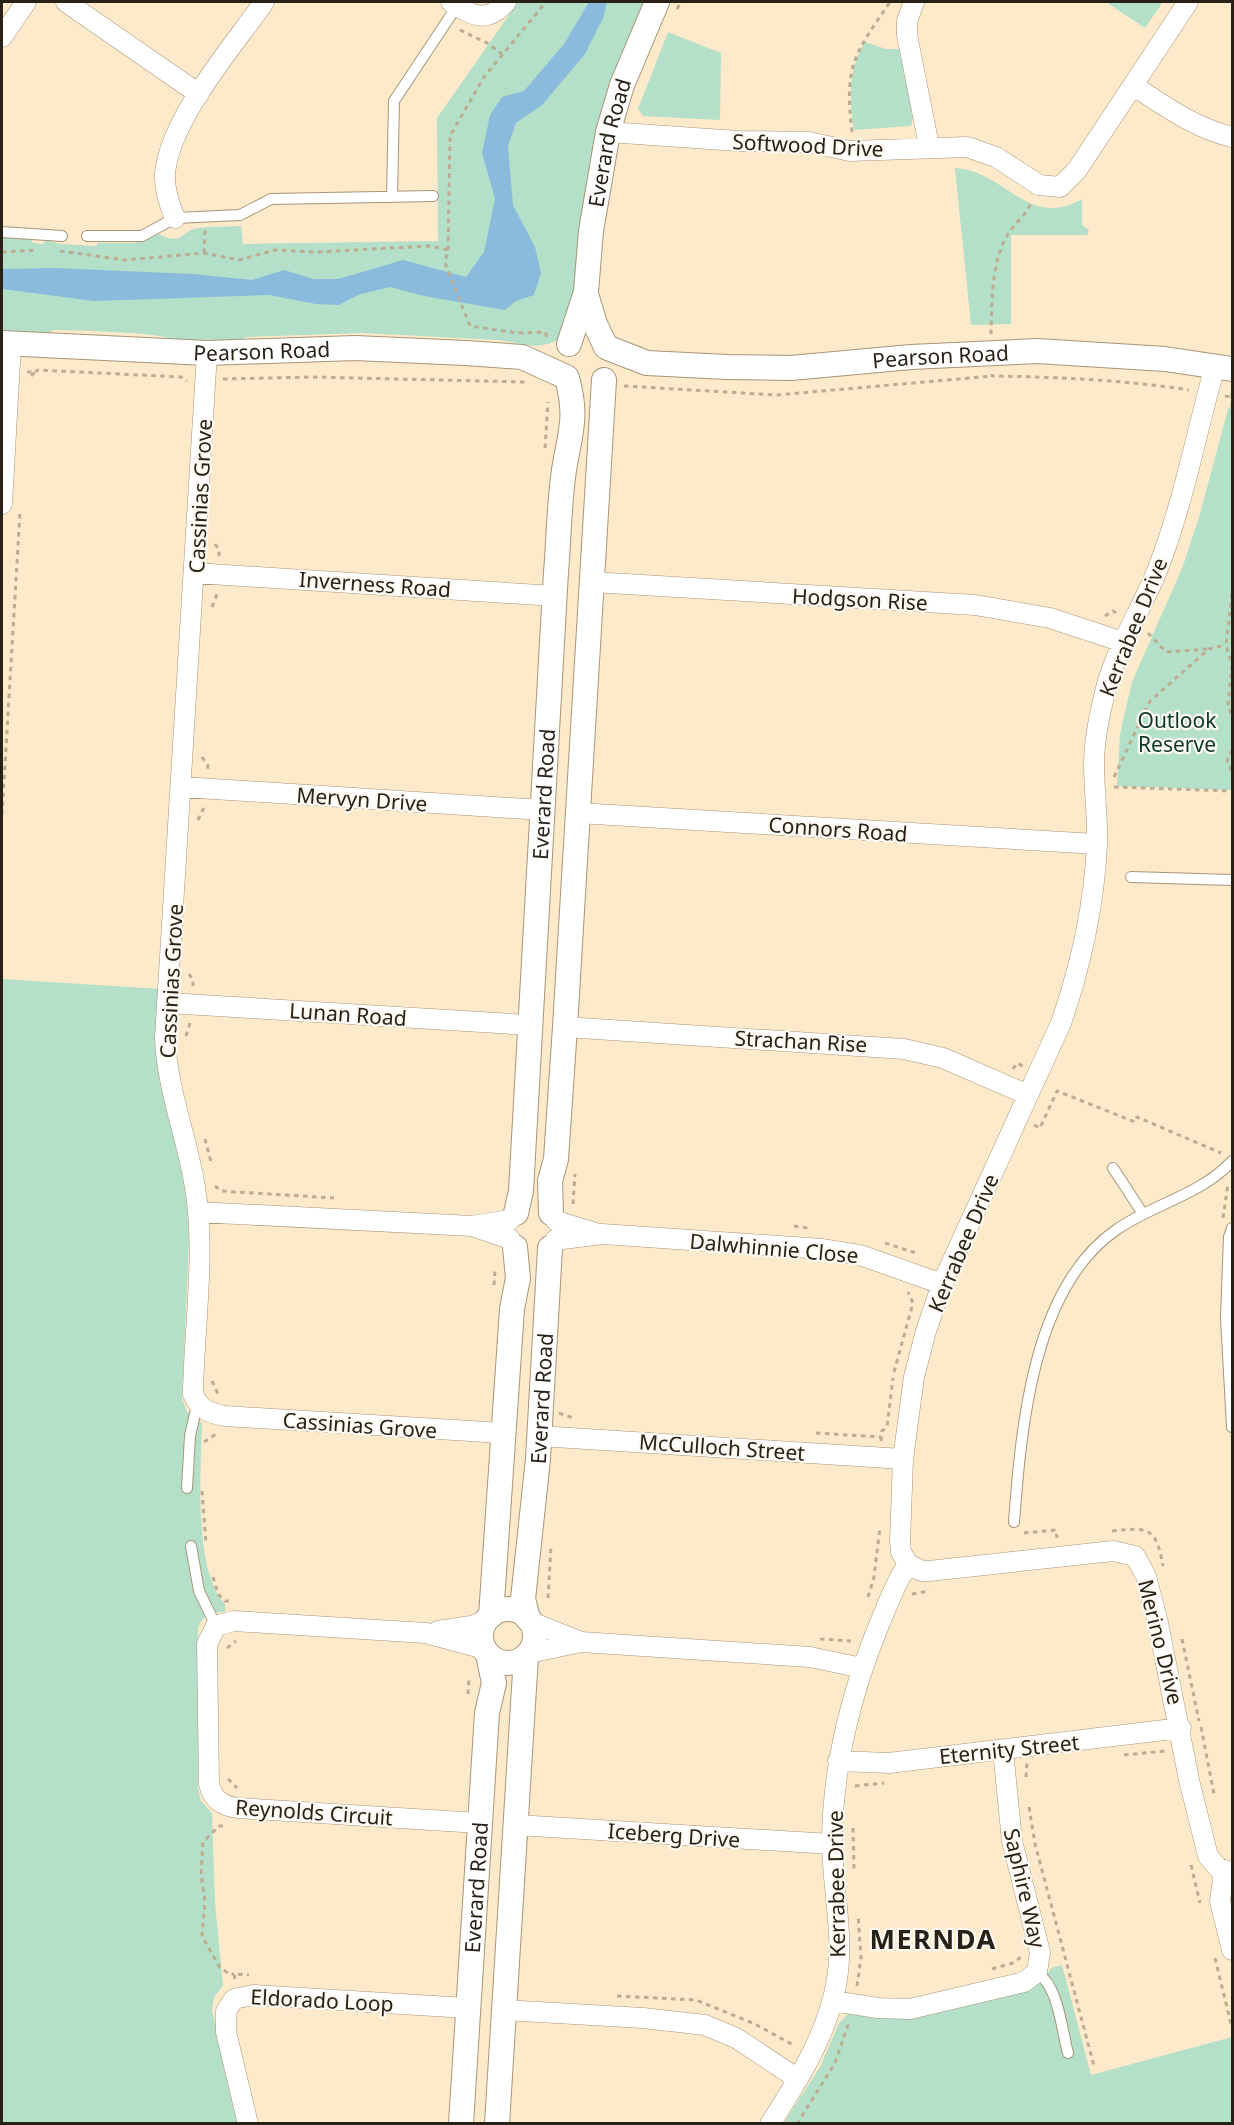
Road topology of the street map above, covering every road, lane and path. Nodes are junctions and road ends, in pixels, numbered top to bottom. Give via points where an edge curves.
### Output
1 (26, 2) edge
2 (66, 2) edge
3 (264, 2) edge
4 (506, 2) edge
5 (546, 2) edge
6 (681, 2) edge
7 (890, 2) edge
8 (914, 2) edge
9 (1188, 2) edge
10 (454, 4) edge
11 (665, 10) edge
12 (2, 37) edge
13 (1134, 86) junction
14 (200, 94) junction
15 (608, 132) junction
16 (1233, 137) edge
17 (929, 147) junction
18 (850, 151) junction
19 (433, 196) dead end
20 (392, 197) junction
21 (1031, 203) dead end
22 (175, 218) junction
23 (206, 218) junction
24 (2, 231) edge
25 (62, 236) dead end
26 (87, 236) dead end
27 (42, 250) dead end
28 (448, 250) junction
29 (53, 251) dead end
30 (2, 252) edge
31 (204, 253) junction
32 (586, 292) junction
33 (6, 343) edge
34 (562, 346) junction
35 (607, 347) junction
36 (991, 351) junction
37 (207, 353) junction
38 (522, 357) junction
39 (647, 363) junction
40 (1224, 368) edge
41 (10, 371) junction
42 (35, 372) junction
43 (566, 378) junction
44 (216, 379) junction
45 (614, 379) junction
46 (536, 382) dead end
47 (225, 390) dead end
48 (1189, 390) dead end
49 (28, 391) dead end
50 (1232, 396) edge
51 (548, 402) dead end
52 (1233, 420) edge
53 (545, 449) dead end
54 (11, 506) edge
55 (216, 533) dead end
56 (195, 573) junction
57 (218, 574) junction
58 (592, 582) junction
59 (1233, 594) edge
60 (555, 596) junction
61 (212, 615) dead end
62 (1147, 635) dead end
63 (1123, 642) junction
64 (1226, 645) junction
65 (1209, 649) junction
66 (1233, 717) edge
67 (203, 749) dead end
68 (1233, 750) edge
69 (1233, 772) edge
70 (1114, 776) dead end
71 (182, 787) junction
72 (1114, 787) dead end
73 (205, 789) junction
74 (1233, 791) edge
75 (542, 810) junction
76 (578, 813) junction
77 (2, 815) edge
78 (198, 829) dead end
79 (1097, 844) junction
80 (1131, 877) dead end
81 (1233, 880) edge
82 (536, 918) junction
83 (571, 921) junction
84 (190, 964) dead end
85 (168, 1003) junction
86 (192, 1004) junction
87 (529, 1025) junction
88 (565, 1027) junction
89 (186, 1040) dead end
90 (1038, 1072) junction
91 (1005, 1085) junction
92 (1028, 1095) junction
93 (1018, 1117) junction
94 (203, 1131) dead end
95 (1231, 1164) edge
96 (212, 1168) dead end
97 (1113, 1168) dead end
98 (575, 1172) dead end
99 (214, 1177) dead end
100 (336, 1198) dead end
101 (578, 1209) dead end
102 (198, 1212) junction
103 (1143, 1214) junction
104 (793, 1226) dead end
105 (815, 1229) dead end
106 (1232, 1229) edge
107 (513, 1230) junction
108 (553, 1231) junction
109 (880, 1241) dead end
110 (920, 1275) junction
111 (942, 1284) junction
112 (898, 1288) dead end
113 (911, 1298) junction
114 (197, 1405) junction
115 (560, 1408) dead end
116 (1233, 1427) edge
117 (503, 1433) junction
118 (551, 1436) junction
119 (881, 1457) junction
120 (903, 1459) junction
121 (187, 1488) dead end
122 (1014, 1522) joint
123 (880, 1523) dead end
124 (1057, 1538) dead end
125 (190, 1546) dead end
126 (908, 1564) junction
127 (873, 1583) junction
128 (893, 1590) junction
129 (868, 1599) dead end
130 (489, 1618) junction
131 (530, 1620) junction
132 (216, 1626) junction
133 (426, 1633) junction
134 (854, 1633) dead end
135 (581, 1642) junction
136 (487, 1652) junction
137 (528, 1654) junction
138 (852, 1665) junction
139 (469, 1676) dead end
140 (468, 1700) dead end
141 (1181, 1728) junction
142 (1026, 1748) junction
143 (1003, 1750) junction
144 (838, 1761) junction
145 (858, 1764) junction
146 (228, 1768) dead end
147 (228, 1779) junction
148 (891, 1782) dead end
149 (855, 1786) junction
150 (1026, 1786) dead end
151 (247, 1789) dead end
152 (854, 1796) dead end
153 (1028, 1797) dead end
154 (227, 1806) junction
155 (853, 1816) dead end
156 (479, 1823) junction
157 (516, 1825) junction
158 (832, 1844) junction
159 (1228, 1871) edge
160 (854, 1875) dead end
161 (857, 1908) dead end
162 (1023, 1950) dead end
163 (1233, 1950) edge
164 (982, 1972) dead end
165 (1037, 1972) junction
166 (234, 1974) dead end
167 (867, 1988) dead end
168 (855, 1996) junction
169 (833, 2001) junction
170 (468, 2008) junction
171 (503, 2010) junction
172 (800, 2040) dead end
173 (797, 2047) dead end
174 (1068, 2053) dead end
175 (1094, 2066) dead end
176 (798, 2079) junction
177 (248, 2124) edge
178 (461, 2124) edge
179 (497, 2124) edge
180 (770, 2124) edge
181 (797, 2124) edge

1 - 12 street
2 - 14 street
3 - 14 street
4 - 10 street via 486,16 470,14
5 - 28 path via 484,78 450,136
6 - 11 path
7 - 18 path via 854,58 849,100
8 - 17 street via 907,35
9 - 13 street, Softwood Drive
10 - 20 lane via 394,101
11 - 15 street, Everard Road via 622,85
13 - 16 street via 1190,122
13 - 17 street, Softwood Drive via 1077,170 1060,187 1039,185 981,150
14 - 22 street via 178,128 169,153 165,189
15 - 18 street, Softwood Drive via 810,142
15 - 32 street, Everard Road via 591,231
17 - 18 street, Softwood Drive
19 - 20 lane
20 - 23 lane via 271,199 240,215
21 - 36 path via 999,254
22 - 23 lane
22 - 26 lane via 142,236
23 - 31 path
24 - 25 lane
27 - 30 path
28 - 31 path via 430,246 316,252 275,250 239,260
28 - 34 path via 445,263 467,323 475,328 518,333 545,332
29 - 31 path via 125,260
32 - 34 street, Everard Road
32 - 35 street, Everard Road via 594,324
33 - 37 street, Pearson Road
33 - 41 street
34 - 35 street via 584,337
34 - 38 street, Pearson Road
34 - 43 street
35 - 39 street, Pearson Road
35 - 45 street
36 - 39 street, Pearson Road via 791,368
36 - 40 street, Pearson Road via 1101,354
36 - 48 path via 992,376 1078,378
37 - 38 street, Pearson Road via 355,348
37 - 44 street, Cassinias Grove
38 - 43 street, Pearson Road
39 - 45 street, Pearson Road
40 - 63 street, Kerrabee Drive via 1157,571
41 - 42 path
41 - 54 street
42 - 44 path via 181,377 187,381
42 - 49 path via 28,379
43 - 45 street via 581,387
43 - 60 street, Everard Road via 574,421 564,469
44 - 46 path
44 - 47 path
44 - 56 street, Cassinias Grove
45 - 58 street, Everard Road
50 - 52 path
51 - 53 path
54 - 77 path
55 - 57 path
56 - 57 street, Inverness Road
56 - 71 street, Cassinias Grove
57 - 60 street, Inverness Road
57 - 61 path
58 - 63 street, Hodgson Rise via 975,605 1050,618
58 - 76 street, Everard Road
59 - 64 path
60 - 75 street, Everard Road
62 - 65 path via 1166,652
63 - 79 street, Kerrabee Drive via 1103,698 1097,732
64 - 65 path
64 - 66 path via 1232,664 1228,705
65 - 70 path via 1150,701
67 - 73 path via 202,760 208,766
68 - 69 path via 1227,761
71 - 73 street, Mervyn Drive
71 - 85 street, Cassinias Grove
72 - 74 path
73 - 75 street, Mervyn Drive
73 - 78 path via 205,810 198,818
75 - 82 street, Everard Road
76 - 79 street, Connors Road
76 - 83 street, Everard Road
79 - 90 street, Kerrabee Drive via 1083,953 1061,1023
80 - 81 lane
82 - 83 street
82 - 87 street, Everard Road
83 - 88 street, Everard Road
84 - 86 path
85 - 86 street, Lunan Road
85 - 102 street, Cassinias Grove via 166,1061 186,1138
86 - 87 street, Lunan Road
86 - 89 path
87 - 107 street, Everard Road via 521,1191
88 - 91 street, Strachan Rise via 904,1049 943,1058
88 - 108 street, Everard Road via 556,1159 550,1181
90 - 91 path via 1017,1063
90 - 92 street, Kerrabee Drive
91 - 92 street, Strachan Rise
92 - 93 street, Kerrabee Drive
93 - 95 path via 1040,1128 1057,1091 1135,1122 1137,1117 1215,1151
93 - 111 street, Kerrabee Drive
94 - 96 path
95 - 103 lane via 1192,1191
95 - 106 path via 1222,1215
97 - 103 lane
98 - 101 path via 573,1204
99 - 100 path via 215,1188 221,1191
102 - 107 street
102 - 114 street, Cassinias Grove via 193,1388
103 - 122 lane via 1094,1248 1066,1286 1056,1308 1025,1412
104 - 105 path
106 - 116 lane via 1226,1318
107 - 108 street via 528,1254 544,1252
107 - 108 street via 529,1206 544,1208
107 - 117 street, Everard Road via 518,1278
108 - 110 street, Dalwhinnie Close via 823,1249 860,1255
108 - 118 street, Everard Road
109 - 110 path via 927,1257
110 - 111 street, Dalwhinnie Close
110 - 113 path
111 - 120 street, Kerrabee Drive via 914,1377
112 - 113 path via 907,1291
113 - 119 path via 913,1303 881,1437
114 - 117 street, Cassinias Grove via 204,1411 225,1416
114 - 121 lane via 190,1436
115 - 118 path via 564,1420
117 - 130 street, Everard Road
118 - 119 street, McCulloch Street
118 - 131 street, Everard Road via 523,1599
119 - 120 street, McCulloch Street
120 - 126 street, Kerrabee Drive via 900,1542
122 - 124 path via 1013,1534 1056,1530
123 - 127 path
125 - 132 lane via 199,1591
126 - 128 street, Kerrabee Drive
126 - 141 street, Merino Drive via 922,1571 942,1571 1113,1551 1130,1553 1146,1576
127 - 128 path
127 - 129 path
128 - 138 street, Kerrabee Drive
130 - 131 street via 514,1610
130 - 133 street via 458,1629
130 - 136 street via 482,1635
131 - 135 street
131 - 137 street via 535,1637
132 - 133 street via 234,1621
132 - 154 street, Reynolds Circuit via 207,1644 208,1784 212,1795
133 - 136 street
134 - 138 path
135 - 137 street
135 - 138 street via 810,1657
136 - 137 street via 495,1659 511,1663
136 - 156 street, Everard Road via 494,1683 487,1713
137 - 157 street, Everard Road
138 - 144 street, Kerrabee Drive
139 - 140 path
141 - 142 street, Eternity Street
141 - 159 street, Merino Drive via 1208,1856 1212,1863
142 - 143 street, Eternity Street
142 - 150 path
143 - 145 street, Eternity Street
143 - 165 street, Saphire Way via 1012,1841 1040,1953
144 - 145 street, Eternity Street
144 - 158 street, Kerrabee Drive
145 - 149 path
146 - 147 path
147 - 151 path via 236,1788
147 - 154 path
148 - 149 path
149 - 152 path
153 - 175 path via 1035,1844
154 - 156 street, Reynolds Circuit
154 - 166 path via 224,1826 219,1826 203,1842 202,1936 219,1966
155 - 160 path
156 - 170 street, Everard Road
157 - 158 street, Iceberg Drive
157 - 171 street, Everard Road
158 - 169 street, Kerrabee Drive via 840,1950
159 - 163 street, Merino Drive via 1220,1901
161 - 168 path via 861,1958
162 - 164 path via 1022,1957 1013,1963
165 - 168 street via 1024,1982 933,2006 891,2009
165 - 174 lane, Saphire Way via 1052,1991
167 - 168 path
168 - 169 street
168 - 181 path via 835,2062
169 - 176 street, Kerrabee Drive via 825,2028
170 - 177 street, Eldorado Loop via 252,1995 234,1999 226,2011 226,2032
170 - 178 street, Everard Road
171 - 176 street via 705,2025 736,2038
171 - 179 street, Everard Road
172 - 173 path
176 - 180 street, Kerrabee Drive

